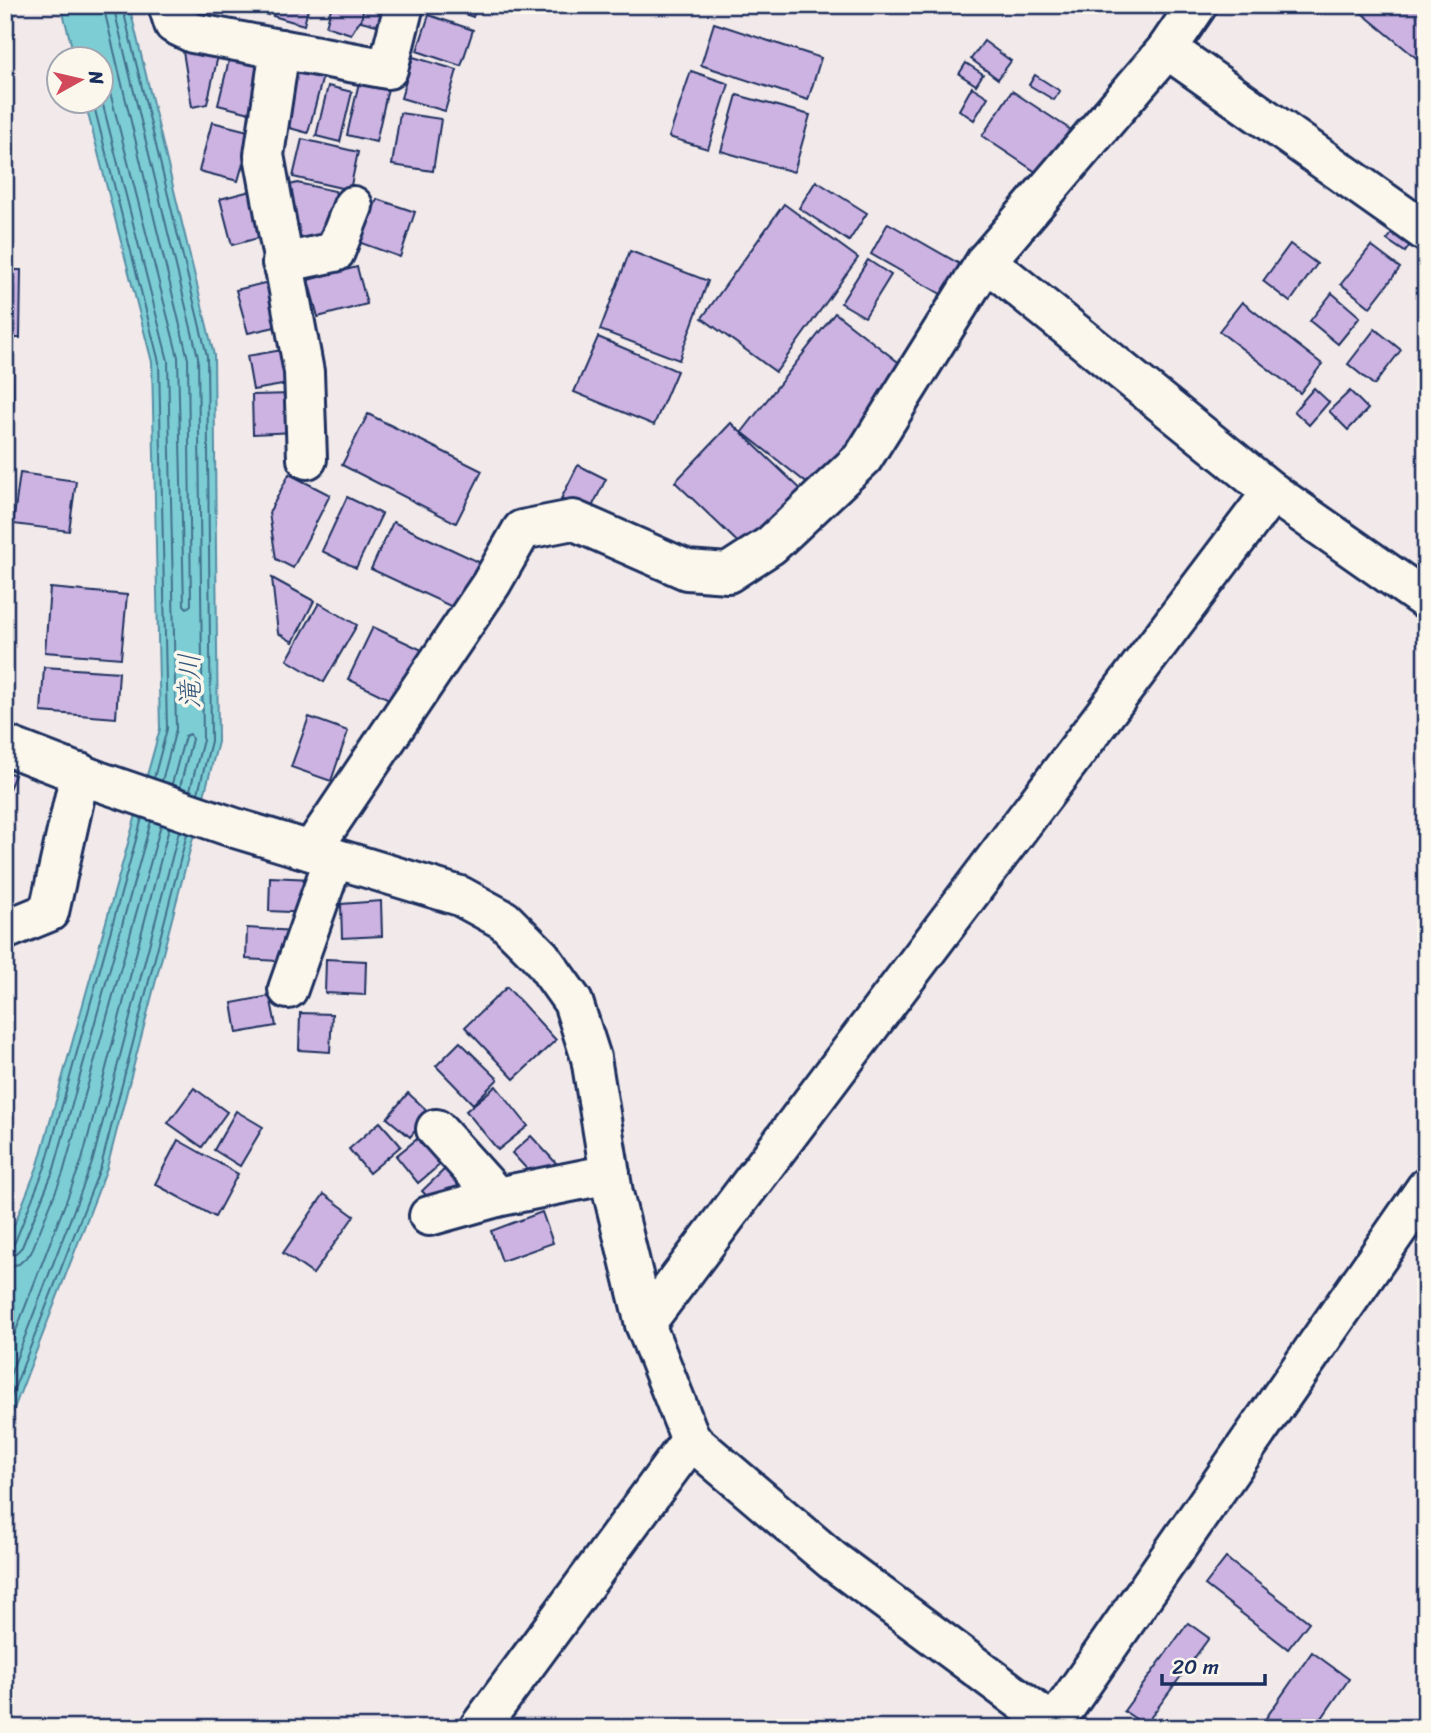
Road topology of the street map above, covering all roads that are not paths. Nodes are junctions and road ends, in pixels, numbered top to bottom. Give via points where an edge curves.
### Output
1 (168, 5) edge
2 (404, 5) edge
3 (1197, 5) edge
4 (280, 49) junction
5 (1167, 49) junction
6 (353, 206) dead end
7 (1426, 232) edge
8 (986, 261) junction
9 (282, 263) junction
10 (307, 459) dead end
11 (1272, 492) junction
12 (1426, 600) edge
13 (5, 745) edge
14 (89, 777) junction
15 (322, 855) junction
16 (5, 930) edge
17 (288, 989) dead end
18 (436, 1129) dead end
19 (610, 1174) junction
20 (1426, 1188) edge
21 (497, 1197) junction
22 (429, 1216) dead end
23 (645, 1324) junction
24 (691, 1440) junction
25 (1056, 1726) edge
26 (479, 1728) edge

1 - 4 street via 174,24 193,33
2 - 4 street via 388,69
3 - 5 street
4 - 9 street via 264,155
5 - 7 street
5 - 8 street
6 - 9 street via 335,253
8 - 11 street
8 - 15 street via 863,458 771,545 728,573 687,570 573,520 522,530
9 - 10 street via 304,372
11 - 12 street
11 - 23 street
13 - 14 street
14 - 15 street
14 - 16 street via 49,912
15 - 17 street
15 - 19 street via 460,896 504,920 541,957 573,1002 591,1058
18 - 21 street
19 - 21 street
19 - 23 street
20 - 25 street
21 - 22 street
23 - 24 street
24 - 25 street via 832,1560
24 - 26 street

